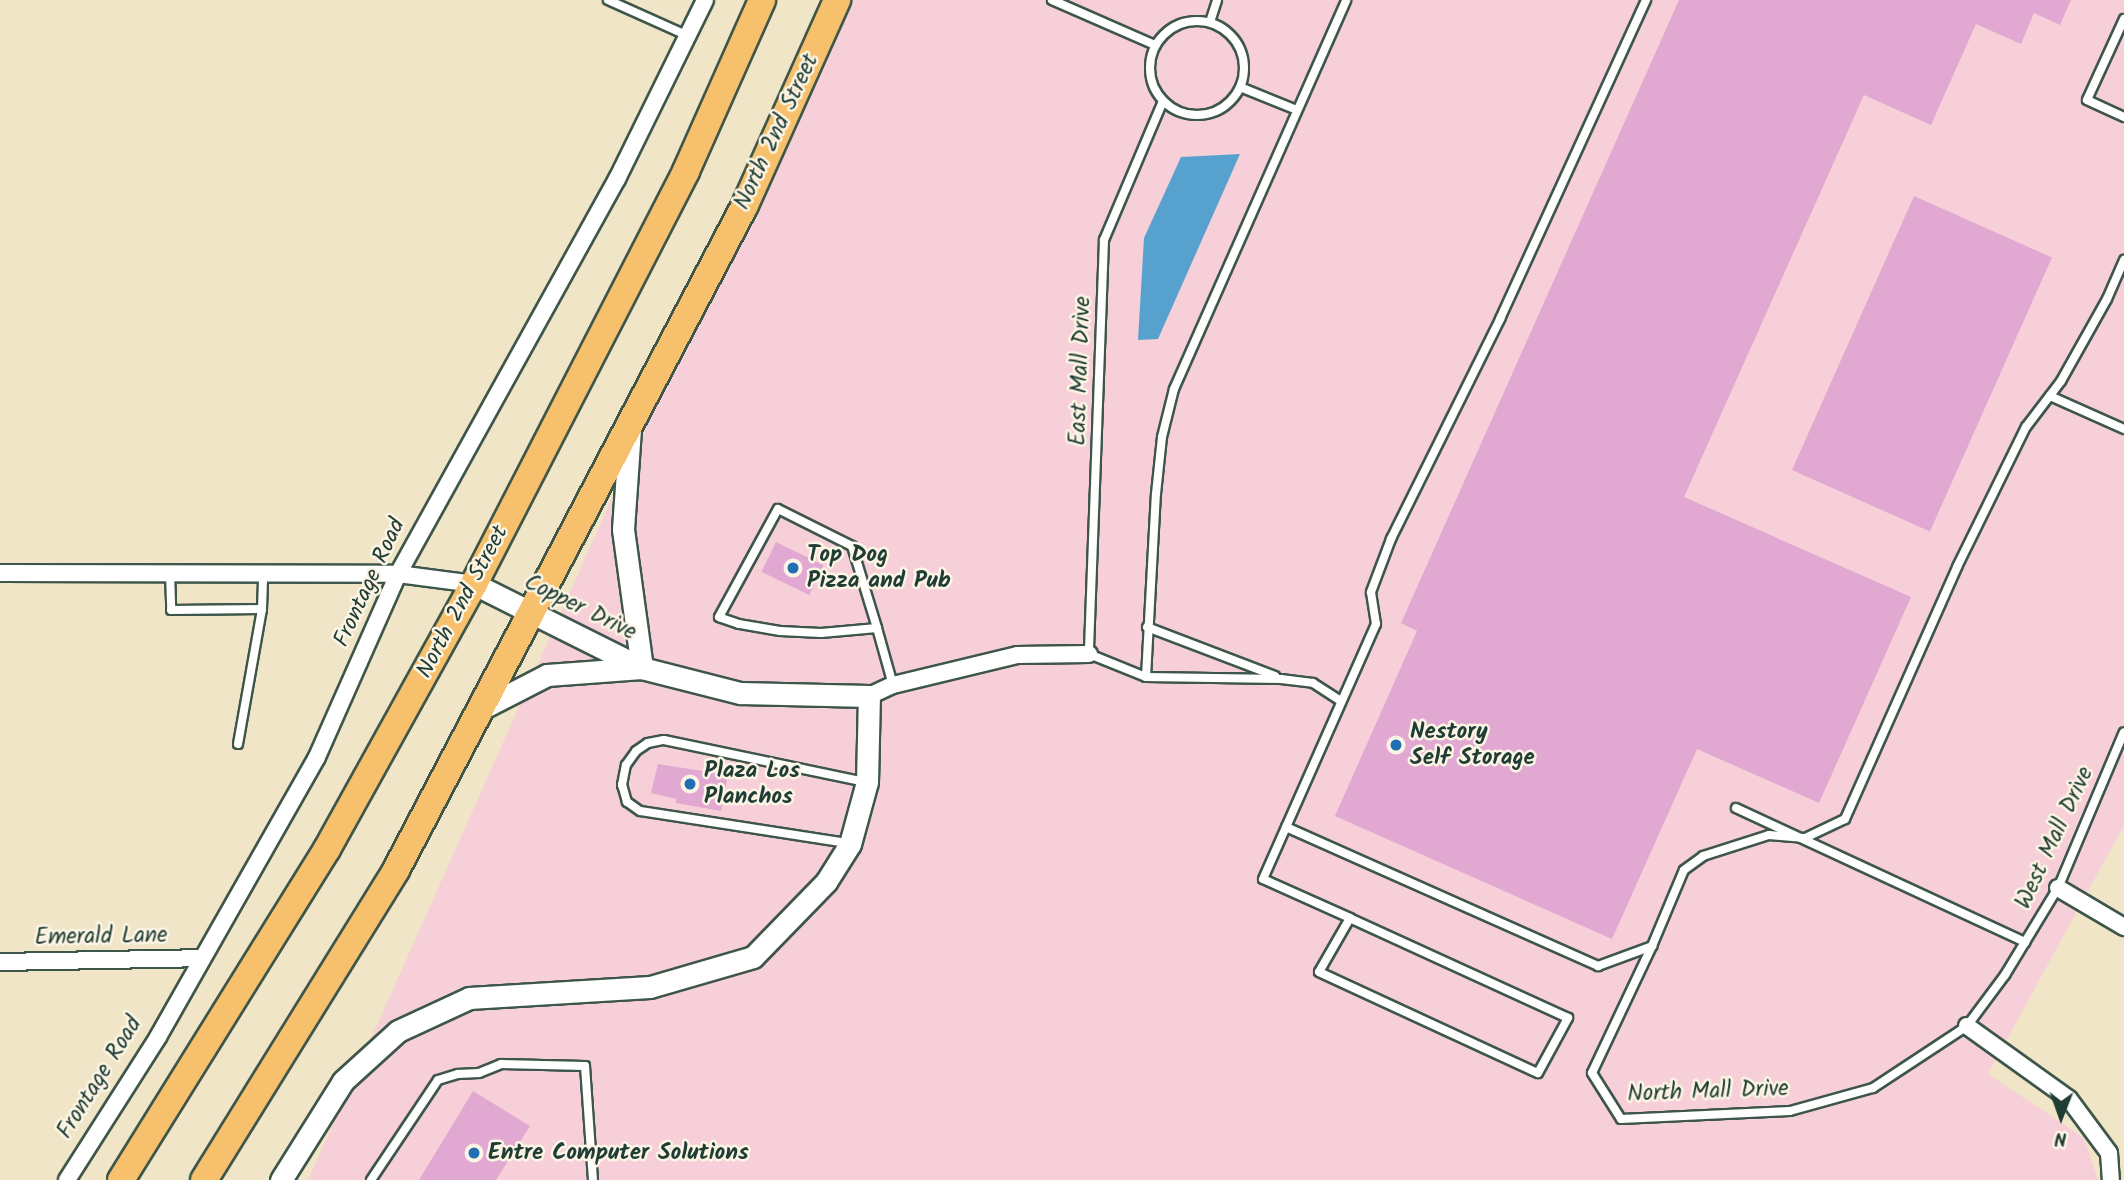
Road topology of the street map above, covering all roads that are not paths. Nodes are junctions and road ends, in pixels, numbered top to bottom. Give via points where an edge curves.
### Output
1 (608, 0) edge
2 (705, 0) edge
3 (762, 0) edge
4 (837, 0) edge
5 (1052, 0) edge
6 (1217, 0) edge
7 (1346, 0) edge
8 (1646, 0) edge
9 (2124, 19) edge
10 (1210, 22) junction
11 (688, 36) junction
12 (1155, 45) junction
13 (1240, 87) junction
14 (1163, 101) junction
15 (1297, 110) junction
16 (2124, 117) edge
17 (2124, 260) edge
18 (2050, 396) junction
19 (630, 424) junction
20 (2124, 429) edge
21 (0, 573) edge
22 (170, 573) junction
23 (263, 573) junction
24 (398, 575) junction
25 (474, 584) junction
26 (262, 610) junction
27 (530, 614) junction
28 (1147, 627) junction
29 (877, 628) junction
30 (1089, 654) junction
31 (642, 668) junction
32 (1146, 677) junction
33 (1281, 679) junction
34 (893, 685) junction
35 (869, 695) junction
36 (1341, 701) junction
37 (481, 709) junction
38 (2124, 732) edge
39 (238, 744) dead end
40 (867, 782) junction
41 (1736, 808) dead end
42 (1286, 827) junction
43 (1805, 838) junction
44 (850, 844) junction
45 (2058, 888) junction
46 (1350, 918) junction
47 (2124, 927) edge
48 (2025, 942) junction
49 (1652, 946) junction
50 (202, 958) junction
51 (0, 962) edge
52 (1967, 1026) junction
53 (67, 1180) edge
54 (121, 1180) edge
55 (204, 1180) edge
56 (281, 1180) edge
57 (371, 1180) edge
58 (593, 1180) edge
59 (2111, 1180) edge

1 - 11 lane
2 - 11 street, Frontage Road
3 - 25 main road, North 2nd Street via 686,171
4 - 19 main road, North 2nd Street via 745,205
5 - 12 lane
6 - 10 lane
7 - 15 lane
8 - 36 lane via 1500,319 1391,539 1371,592 1376,624
9 - 16 lane via 2087,100
10 - 12 lane via 1179,24
10 - 13 lane via 1225,30 1239,48 1244,71
11 - 24 street, Frontage Road via 617,179
12 - 14 lane via 1150,75
13 - 14 lane via 1220,109 1206,114 1175,111
13 - 15 lane
14 - 30 lane, East Mall Drive via 1104,240
15 - 28 lane via 1174,390 1162,437
17 - 18 lane via 2107,299
18 - 20 lane
18 - 43 lane via 2025,427 1956,567 1845,819
19 - 27 main road, North 2nd Street
19 - 31 street via 623,529
21 - 22 street, Copper Drive
22 - 23 street, Copper Drive
22 - 26 lane via 171,610
23 - 24 street, Copper Drive
23 - 26 lane
24 - 25 street, Copper Drive
24 - 50 street, Frontage Road via 317,757
25 - 27 street, Copper Drive
25 - 54 main road, North 2nd Street via 327,849
26 - 39 lane
27 - 31 street, Copper Drive
27 - 37 main road, North 2nd Street
28 - 32 lane
28 - 33 lane
29 - 29 lane via 852,546 778,509 719,617 780,631
29 - 34 lane
30 - 32 lane
30 - 34 street, Copper Drive via 1017,655
31 - 35 street, Copper Drive via 740,693
31 - 37 street via 547,675
32 - 33 lane
33 - 36 lane via 1312,682
34 - 35 street, Copper Drive
35 - 40 street
36 - 42 lane
37 - 55 main road, North 2nd Street via 396,870
38 - 45 lane, West Mall Drive
40 - 44 street
40 - 44 lane via 664,740 648,743 626,765 622,785 627,802 640,811
41 - 43 lane
42 - 46 lane via 1263,879
42 - 49 lane via 1598,965
43 - 48 lane
43 - 49 lane via 1769,835 1703,856 1684,870
44 - 56 street via 826,881 752,957 650,987 468,998 398,1031 343,1081
45 - 47 street
45 - 48 lane, West Mall Drive
46 - 46 lane via 1568,1018 1538,1073 1319,972
48 - 52 lane, West Mall Drive
49 - 52 lane, North Mall Drive via 1592,1073 1621,1119 1790,1111 1873,1088
50 - 51 street, Emerald Lane
50 - 53 street, Frontage Road
52 - 59 street via 2069,1099 2109,1153
57 - 58 lane via 438,1080 501,1064 585,1066

